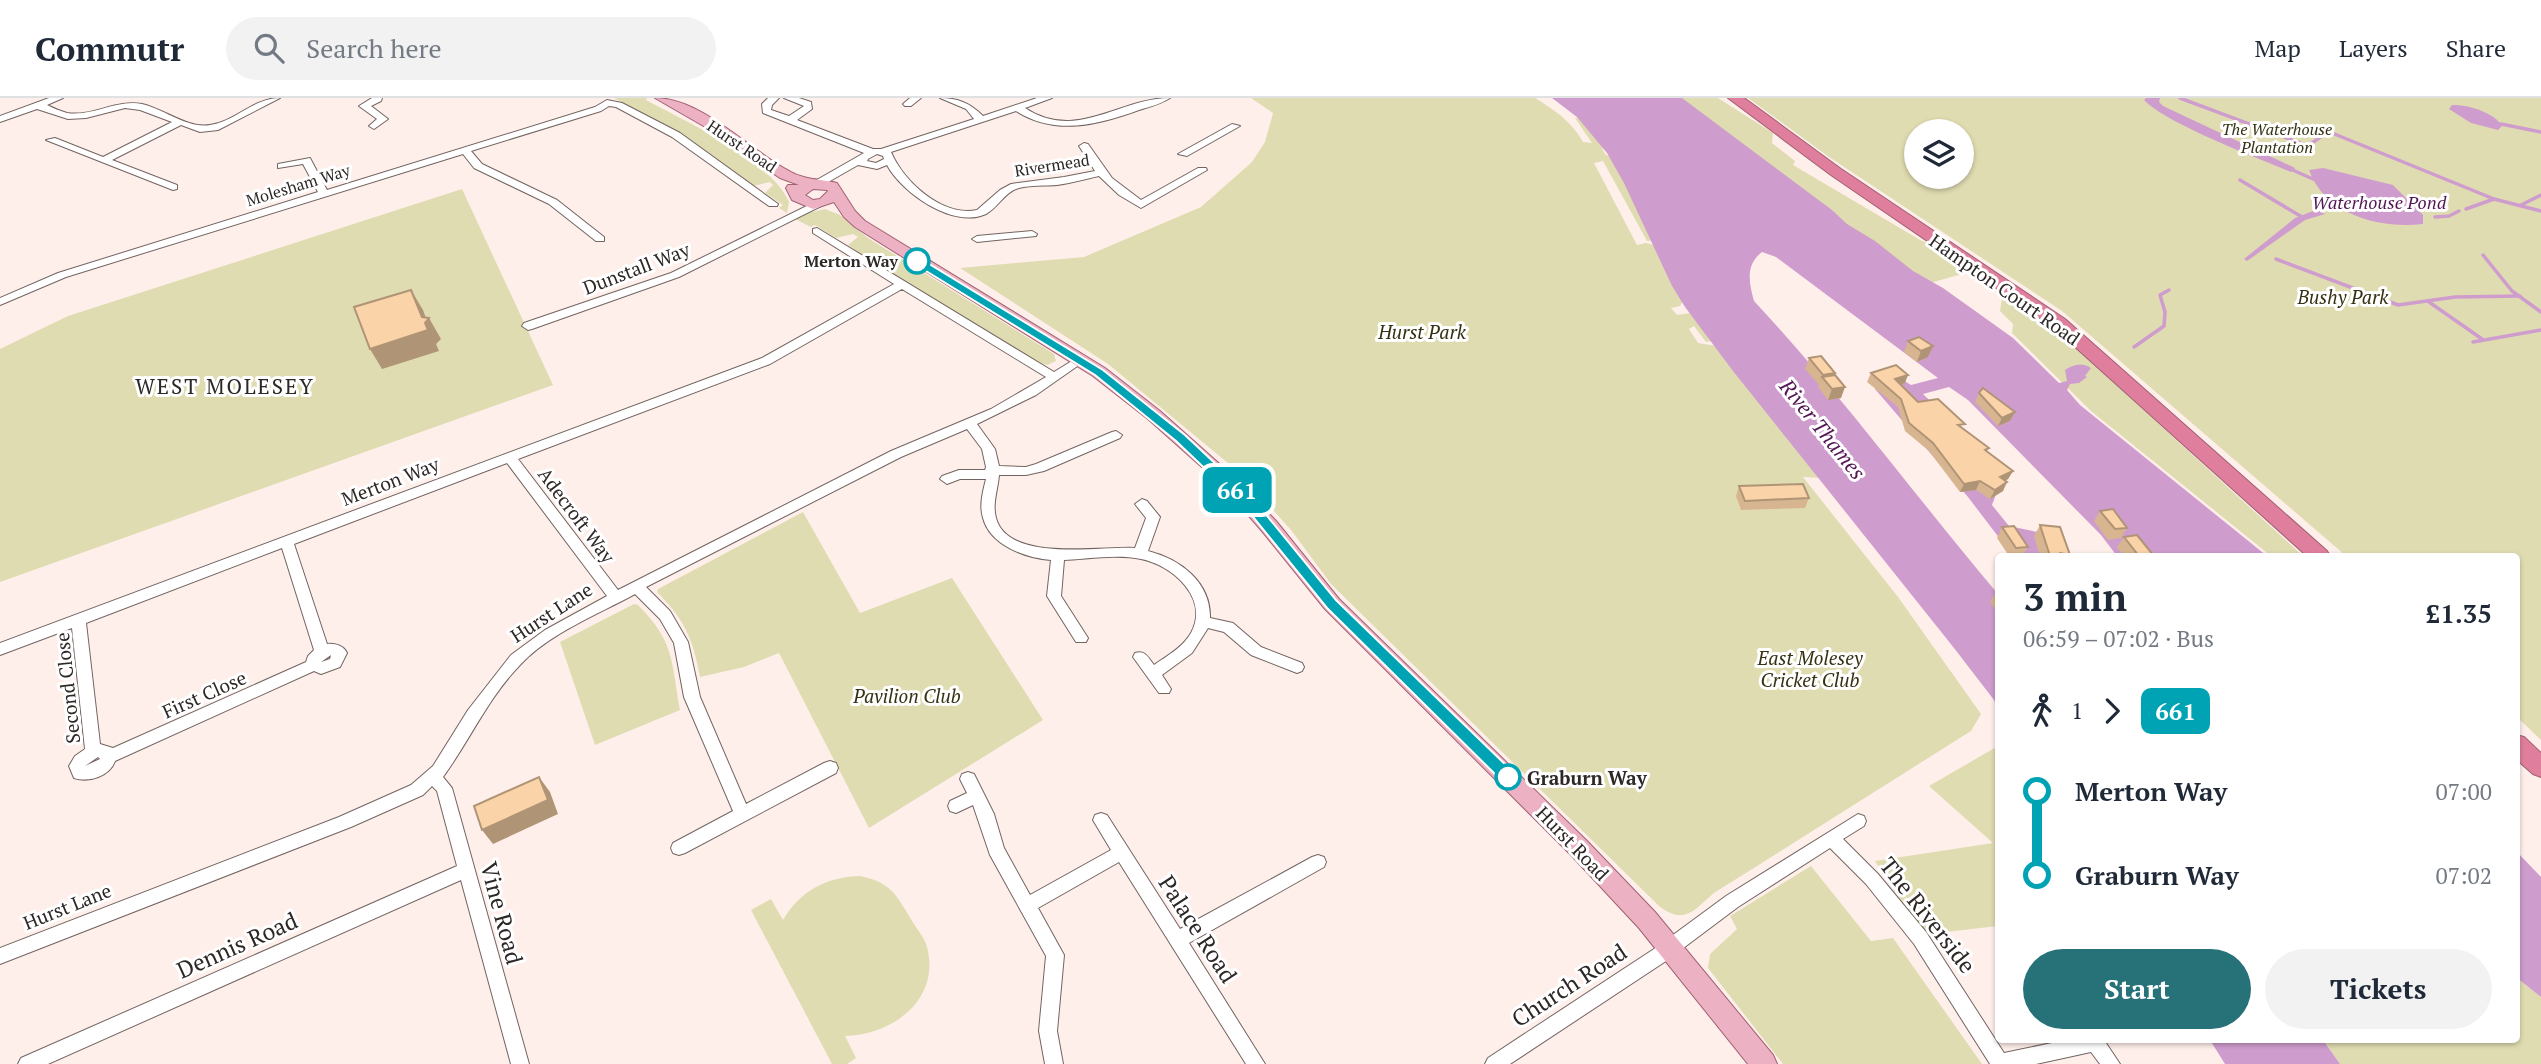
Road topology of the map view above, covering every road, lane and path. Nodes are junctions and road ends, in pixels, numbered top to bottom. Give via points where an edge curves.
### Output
1 (248, 98) edge
2 (275, 98) edge
3 (378, 98) edge
4 (662, 98) edge
5 (774, 98) edge
6 (789, 98) edge
7 (944, 98) edge
8 (1047, 98) edge
9 (1165, 98) edge
10 (1735, 98) edge
11 (607, 100) edge
12 (48, 101) edge
13 (263, 104) junction
14 (1018, 107) junction
15 (0, 119) edge
16 (980, 119) junction
17 (789, 121) junction
18 (180, 122) junction
19 (374, 126) dead end
20 (1235, 127) dead end
21 (51, 140) dead end
22 (1084, 146) dead end
23 (465, 150) junction
24 (876, 156) junction
25 (104, 160) junction
26 (282, 166) dead end
27 (874, 167) junction
28 (1202, 170) junction
29 (1100, 173) junction
30 (785, 175) junction
31 (900, 176) junction
32 (1213, 176) dead end
33 (815, 183) junction
34 (173, 187) dead end
35 (835, 190) junction
36 (324, 194) junction
37 (798, 199) junction
38 (819, 203) junction
39 (773, 204) dead end
40 (977, 213) junction
41 (849, 214) junction
42 (790, 215) junction
43 (817, 231) dead end
44 (1032, 234) dead end
45 (600, 239) dead end
46 (902, 284) junction
47 (0, 302) edge
48 (527, 326) dead end
49 (1080, 360) junction
50 (1054, 377) junction
51 (969, 423) junction
52 (1116, 435) dead end
53 (509, 456) junction
54 (991, 472) junction
55 (947, 479) dead end
56 (1142, 504) dead end
57 (286, 541) junction
58 (1141, 552) junction
59 (2317, 553) edge
60 (1058, 555) junction
61 (636, 586) junction
62 (615, 597) junction
63 (78, 619) junction
64 (1203, 622) junction
65 (1081, 638) dead end
66 (0, 649) edge
67 (1140, 657) dead end
68 (1297, 667) dead end
69 (1152, 673) junction
70 (1164, 689) dead end
71 (2520, 748) edge
72 (93, 752) junction
73 (110, 756) junction
74 (2541, 767) edge
75 (830, 768) dead end
76 (434, 777) junction
77 (968, 779) dead end
78 (977, 796) junction
79 (956, 806) dead end
80 (743, 815) junction
81 (1101, 820) dead end
82 (1858, 821) dead end
83 (1832, 839) junction
84 (680, 848) dead end
85 (1122, 852) junction
86 (1318, 862) dead end
87 (467, 870) junction
88 (1028, 905) junction
89 (1179, 939) junction
90 (1670, 946) junction
91 (0, 956) edge
92 (2086, 1043) edge
93 (2096, 1043) edge
94 (2000, 1063) edge
95 (27, 1064) edge
96 (519, 1064) edge
97 (1054, 1064) edge
98 (1256, 1064) edge
99 (1494, 1064) edge
100 (1764, 1064) edge
101 (2110, 1064) edge

1 - 13 street
2 - 13 street
3 - 19 street via 364,106 383,119
4 - 30 main road, Hurst Road via 712,125
5 - 17 street via 766,111
6 - 17 street via 809,107
7 - 16 street via 969,107
8 - 14 street
9 - 14 street via 1068,124 1030,117
10 - 59 highway, Hampton Court Road via 2059,323
11 - 23 street, Molesham Way via 598,109
11 - 39 street via 676,135
12 - 15 street
12 - 18 street via 68,116 125,105
13 - 18 street via 215,128 200,129
14 - 16 street
16 - 24 street
17 - 24 street via 856,144
18 - 25 street
20 - 28 street via 1179,152
21 - 25 street
22 - 29 street, Rivermead
23 - 36 street, Molesham Way
23 - 45 street via 478,166 553,202
24 - 27 street
24 - 27 street via 865,165
24 - 31 street
24 - 33 street
25 - 34 street
26 - 36 street via 306,160
27 - 31 street
27 - 35 street via 852,174
28 - 29 street, Rivermead via 1145,208
28 - 32 street
29 - 40 street, Rivermead via 1012,187
30 - 33 main road, Hurst Road
30 - 37 main road, Hurst Road
31 - 40 street via 926,201
33 - 35 main road
33 - 37 main road via 800,190
35 - 38 main road via 831,199
35 - 41 main road, Hurst Road
36 - 47 street, Molesham Way via 62,275
37 - 38 main road, Hurst Road
37 - 42 street, Dunstall Way
38 - 41 main road, Hurst Road
38 - 42 street, Dunstall Way
40 - 44 street via 977,243
41 - 49 main road, Hurst Road via 896,248
42 - 48 street, Dunstall Way via 675,275
43 - 46 street
46 - 50 street
46 - 53 street, Merton Way via 766,361
49 - 50 street, Hurst Lane
49 - 90 main road, Hurst Road via 1154,415 1227,480 1332,604 1579,848
50 - 51 street, Hurst Lane via 1019,400
51 - 54 street via 986,442 993,461
51 - 61 street, Hurst Lane via 895,454
52 - 54 street via 1039,468
53 - 57 street, Merton Way
53 - 62 street, Adecroft Way
54 - 55 street
54 - 60 street via 986,506 999,534 1019,548
56 - 58 street via 1153,517
57 - 63 street, Merton Way
57 - 73 street, First Close via 322,651 314,665
58 - 60 street
58 - 64 street via 1175,566 1189,579 1199,594
60 - 65 street via 1055,596
61 - 62 street, Hurst Lane
61 - 80 street via 665,615 678,636 692,697
62 - 76 street, Hurst Lane via 516,659 480,703
63 - 66 street, Merton Way
63 - 72 street, Second Close
64 - 68 street via 1228,627 1256,651
64 - 69 street via 1179,657
67 - 69 street
69 - 70 street
71 - 74 highway
72 - 73 street via 103,750
72 - 73 street, First Close via 79,762 80,773 99,770
75 - 80 street
76 - 87 street, Vine Road via 442,784
76 - 91 street, Hurst Lane via 417,790 345,822
77 - 78 street
78 - 79 street
78 - 88 street via 996,850
80 - 84 street
81 - 85 street, Palace Road
82 - 83 street
83 - 90 street
83 - 94 street, The Riverside via 1920,938
85 - 88 street
85 - 89 street, Palace Road
86 - 89 street
87 - 95 street, Dennis Road
87 - 96 street, Vine Road
88 - 97 street via 1055,955 1048,1031
89 - 98 street, Palace Road
90 - 99 street, Church Road
90 - 100 main road, Hurst Road
92 - 94 street, The Riverside
93 - 101 street, The Riverside

